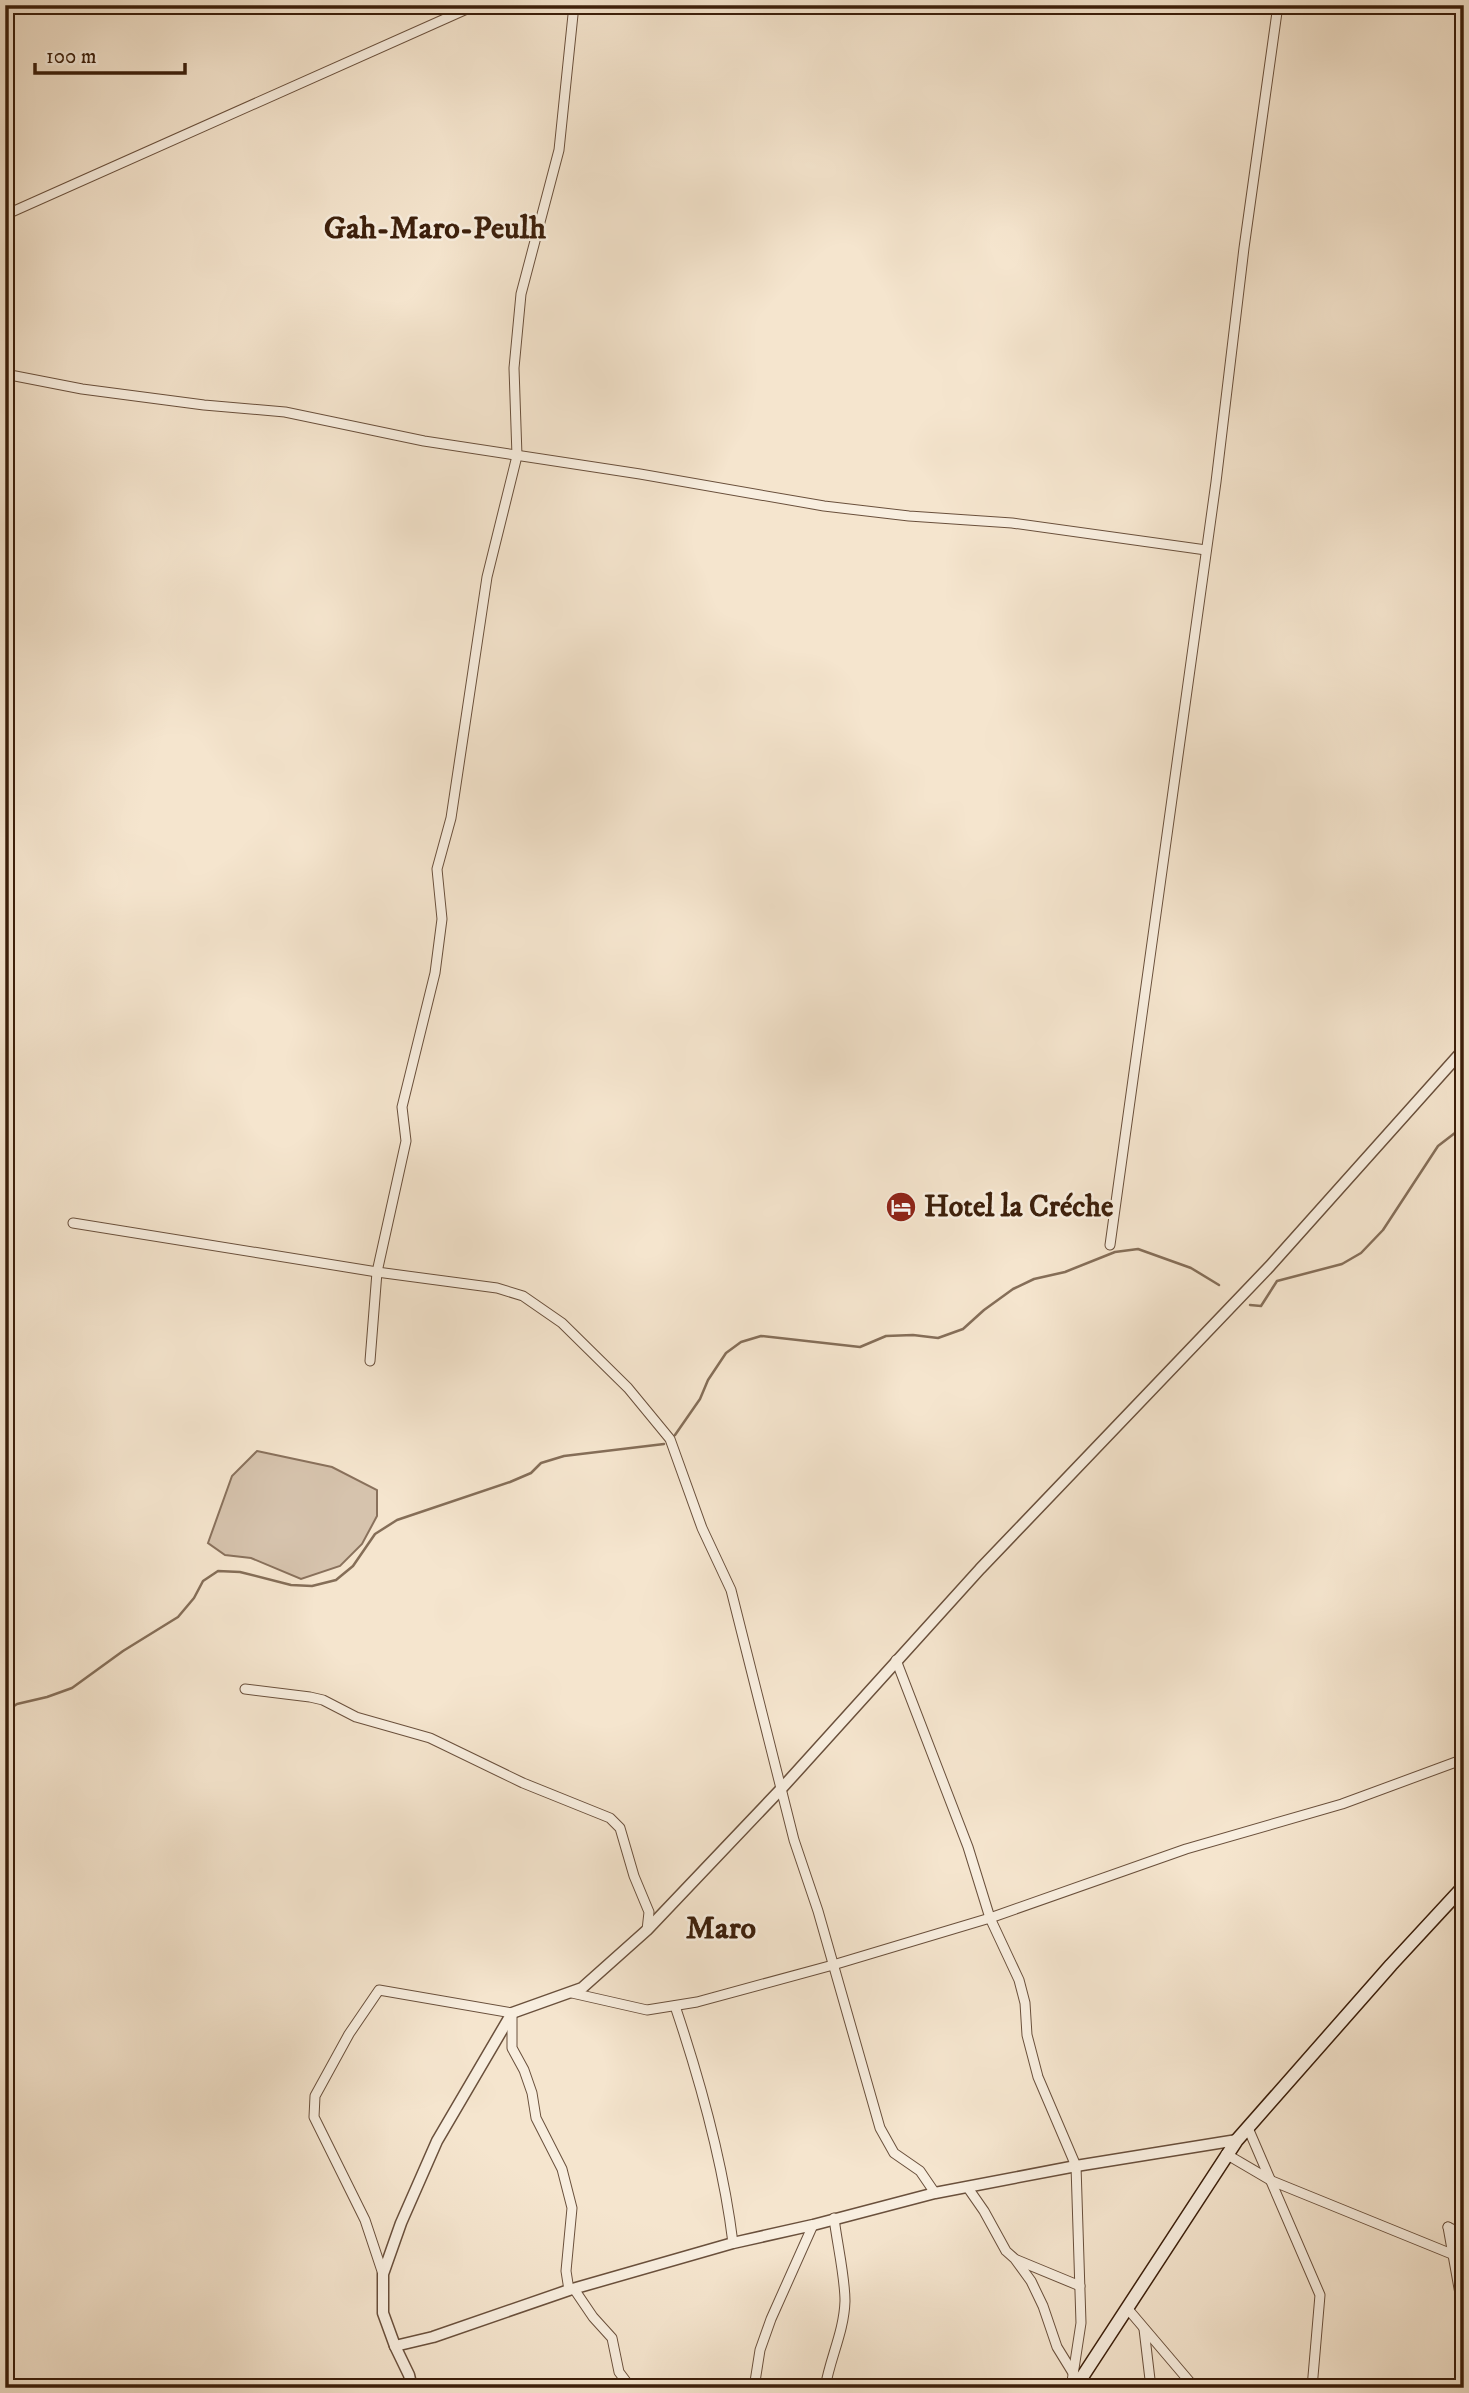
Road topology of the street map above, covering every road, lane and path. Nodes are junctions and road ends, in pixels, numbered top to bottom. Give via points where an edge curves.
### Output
1 (476, 5) edge
2 (574, 5) edge
3 (1278, 5) edge
4 (5, 215) edge
5 (5, 374) edge
6 (517, 456) junction
7 (1206, 550) junction
8 (1464, 1049) edge
9 (74, 1223) dead end
10 (1110, 1245) dead end
11 (377, 1272) junction
12 (370, 1362) dead end
13 (896, 1660) junction
14 (245, 1689) dead end
15 (1464, 1759) edge
16 (782, 1788) junction
17 (1464, 1886) edge
18 (990, 1918) junction
19 (647, 1930) junction
20 (833, 1965) junction
21 (572, 1993) junction
22 (675, 2006) junction
23 (512, 2013) junction
24 (1248, 2128) junction
25 (1237, 2140) junction
26 (1226, 2154) junction
27 (1076, 2166) junction
28 (1272, 2181) junction
29 (968, 2188) junction
30 (935, 2193) junction
31 (834, 2218) junction
32 (813, 2225) junction
33 (1464, 2235) edge
34 (733, 2243) junction
35 (1453, 2253) junction
36 (1016, 2259) junction
37 (1464, 2259) edge
38 (383, 2274) junction
39 (1080, 2286) junction
40 (572, 2289) junction
41 (1127, 2308) junction
42 (1464, 2316) edge
43 (1144, 2329) junction
44 (395, 2346) junction
45 (1073, 2373) junction
46 (412, 2388) edge
47 (631, 2388) edge
48 (754, 2388) edge
49 (825, 2388) edge
50 (1073, 2388) edge
51 (1151, 2388) edge
52 (1195, 2388) edge
53 (1311, 2388) edge

1 - 4 street
2 - 6 street via 559,150 521,294 514,368
3 - 7 street
5 - 6 street via 82,389 285,412
6 - 7 street via 824,506 1012,523
6 - 11 street via 487,577 451,818 437,869 442,919 435,973 402,1107 406,1141
7 - 10 street
8 - 13 street via 1270,1266
9 - 11 street
11 - 12 street
11 - 16 street via 497,1288 523,1296 562,1323 655,1418 670,1439 702,1528 732,1590
13 - 16 street
13 - 18 street via 968,1847
14 - 19 street via 323,1700 356,1717 430,1738 610,1818 621,1828 649,1912
15 - 18 street via 1342,1804 1186,1849
16 - 19 street
16 - 20 street
17 - 24 main road
18 - 20 street
18 - 27 street via 1019,1980 1038,2077
19 - 21 street
20 - 22 street
20 - 30 street via 880,2128 894,2153 920,2171
21 - 22 street via 647,2010
21 - 23 street
22 - 34 street via 727,2195
23 - 38 street via 437,2141
23 - 38 street via 379,1990 315,2096 314,2118 365,2220
23 - 40 street via 512,2048 528,2081 536,2118 562,2169 572,2208 566,2271
24 - 25 main road
24 - 28 street
25 - 26 main road
25 - 27 street
26 - 28 street
26 - 41 main road
27 - 29 street
27 - 39 street
28 - 35 street
28 - 53 street via 1320,2295
29 - 30 street
29 - 36 street via 1006,2251
30 - 31 street
31 - 32 street
31 - 49 street via 845,2300
32 - 34 street
32 - 48 street via 771,2319
33 - 35 street via 1448,2227
34 - 40 street
35 - 37 street
35 - 42 street
36 - 39 street
36 - 45 street via 1031,2281 1057,2347
38 - 44 street via 383,2313
39 - 45 street via 1081,2323
40 - 44 street
40 - 47 street via 612,2338 619,2372
41 - 43 street
41 - 50 main road
43 - 51 street
43 - 52 street
44 - 46 street
45 - 50 street

